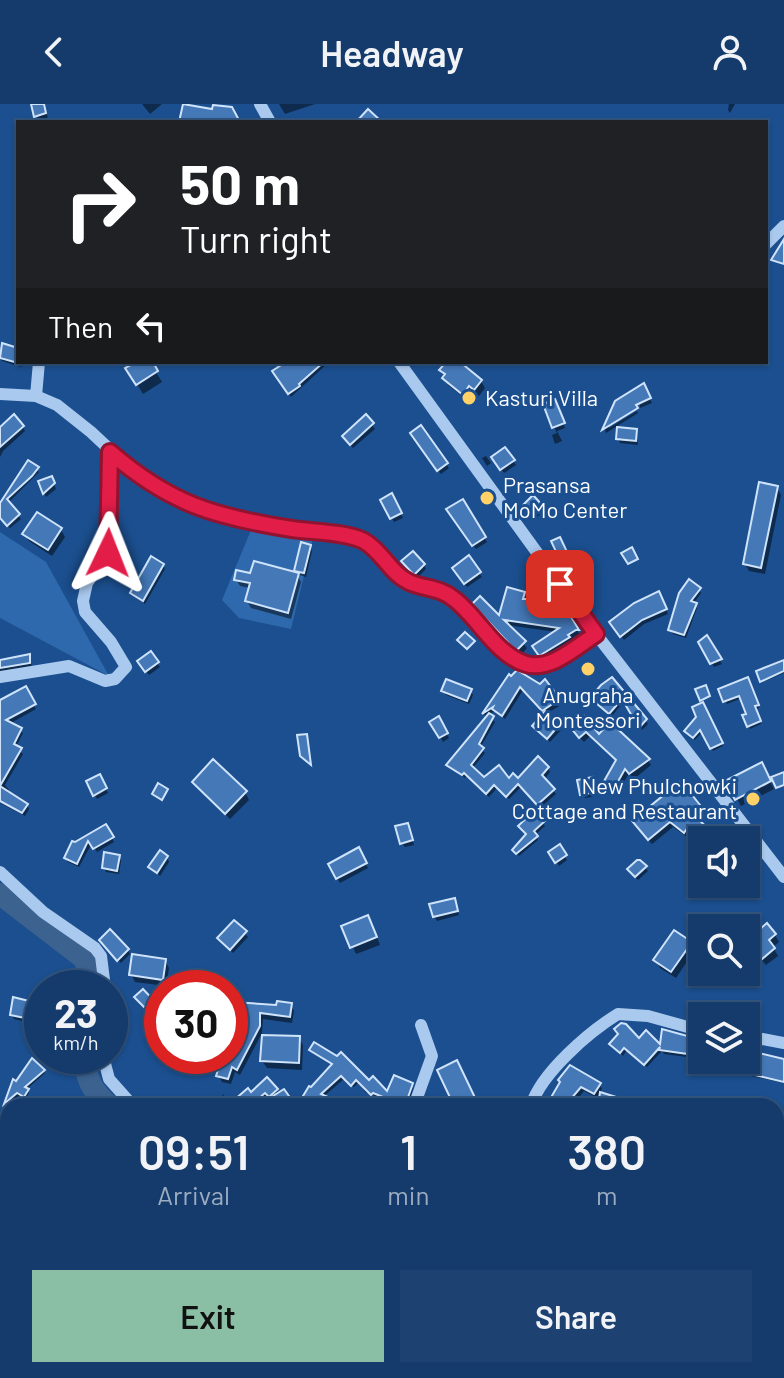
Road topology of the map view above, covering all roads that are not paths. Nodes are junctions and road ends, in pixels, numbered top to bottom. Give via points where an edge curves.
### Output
1 (784, 226) edge
2 (768, 242) edge
3 (39, 364) edge
4 (400, 364) edge
5 (0, 394) edge
6 (36, 396) junction
7 (110, 452) junction
8 (596, 634) junction
9 (0, 677) edge
10 (0, 872) edge
11 (784, 877) edge
12 (103, 970) edge
13 (421, 1025) dead end
14 (688, 1027) edge
15 (760, 1039) edge
16 (784, 1043) edge
17 (108, 1074) edge
18 (126, 1098) edge
19 (417, 1098) edge
20 (534, 1098) edge

1 - 2 street
3 - 6 street
4 - 8 street
5 - 6 street
6 - 7 street via 57,405
7 - 8 street via 169,496 219,516 363,541 410,583 444,591 508,655 526,664 545,666
7 - 9 street via 108,553 87,583 83,601 85,612 126,667 105,681 69,666
8 - 11 street
10 - 12 street via 43,912 95,948
13 - 19 street via 432,1056
14 - 20 street via 618,1014 579,1045
15 - 16 street
17 - 18 street

